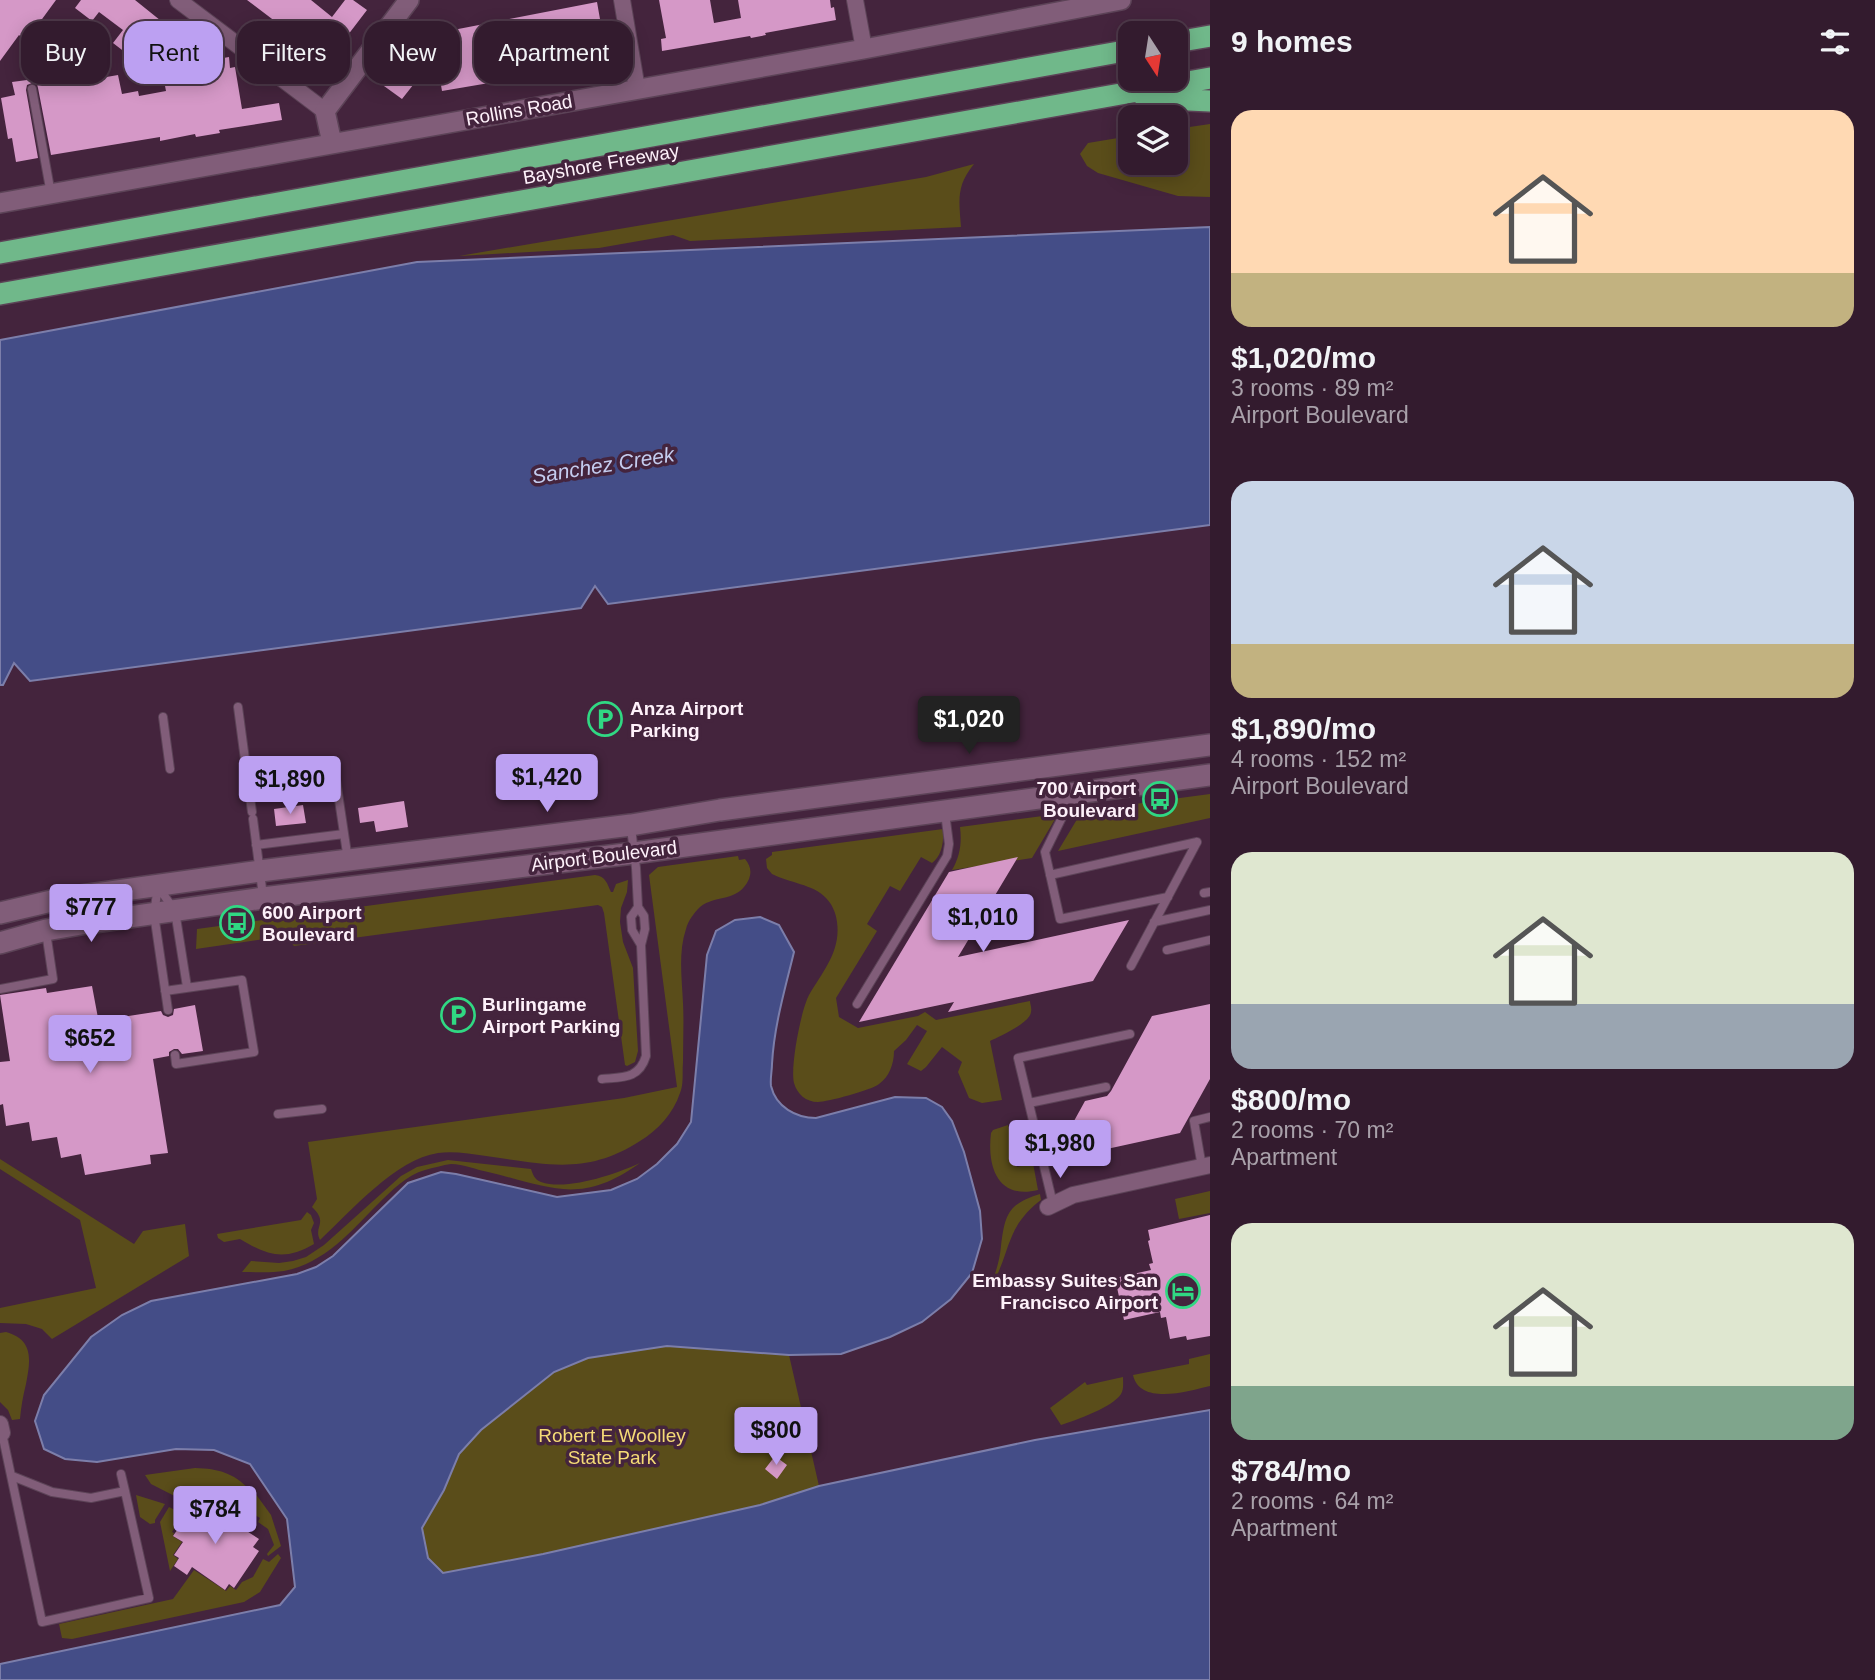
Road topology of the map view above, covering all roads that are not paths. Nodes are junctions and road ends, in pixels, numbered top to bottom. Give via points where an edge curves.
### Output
1 (178, 0) edge
2 (409, 0) edge
3 (622, 0) edge
4 (855, 0) edge
5 (1121, 0) edge
6 (1088, 3) edge
7 (1210, 36) edge
8 (1188, 40) edge
9 (864, 49) junction
10 (1118, 52) edge
11 (1210, 78) edge
12 (32, 89) dead end
13 (637, 89) junction
14 (1104, 97) junction
15 (1210, 101) edge
16 (325, 110) junction
17 (332, 143) junction
18 (51, 194) junction
19 (0, 203) edge
20 (0, 253) edge
21 (0, 295) edge
22 (238, 708) dead end
23 (163, 717) dead end
24 (1210, 745) edge
25 (170, 769) dead end
26 (1210, 775) edge
27 (336, 780) dead end
28 (942, 780) junction
29 (1074, 792) junction
30 (720, 810) junction
31 (944, 810) junction
32 (631, 825) junction
33 (344, 834) junction
34 (722, 841) junction
35 (472, 844) junction
36 (256, 845) junction
37 (634, 853) junction
38 (348, 860) junction
39 (260, 871) junction
40 (474, 872) junction
41 (1050, 875) junction
42 (158, 886) junction
43 (352, 888) junction
44 (1168, 897) junction
45 (263, 898) junction
46 (1210, 910) edge
47 (0, 913) edge
48 (164, 913) junction
49 (1154, 922) junction
50 (46, 930) junction
51 (1210, 940) edge
52 (0, 943) edge
53 (1167, 950) dead end
54 (1130, 966) dead end
55 (187, 988) junction
56 (0, 989) edge
57 (165, 991) junction
58 (857, 1004) dead end
59 (168, 1010) dead end
60 (1130, 1034) dead end
61 (175, 1055) dead end
62 (602, 1079) dead end
63 (1106, 1087) dead end
64 (1029, 1104) junction
65 (322, 1108) dead end
66 (278, 1114) dead end
67 (1210, 1117) edge
68 (1206, 1166) edge
69 (1050, 1206) joint
70 (1, 1430) edge
71 (121, 1474) dead end
72 (12, 1476) junction
73 (125, 1491) junction

1 - 16 street
2 - 16 street
3 - 13 street
4 - 9 street
5 - 6 street, Rollins Road
6 - 9 street, Rollins Road
7 - 8 highway
9 - 13 street, Rollins Road
10 - 20 highway, Bayshore Freeway
11 - 14 highway, Bayshore Freeway
12 - 18 lane
13 - 17 street, Rollins Road
14 - 15 highway
14 - 21 highway, Bayshore Freeway
16 - 17 street
17 - 18 street, Rollins Road
18 - 19 street, Rollins Road
22 - 36 lane
23 - 25 lane
24 - 28 main road, Airport Boulevard
26 - 29 main road, Airport Boulevard
27 - 33 lane
28 - 30 main road, Airport Boulevard
28 - 31 main road
29 - 31 main road, Airport Boulevard
29 - 41 lane via 1045,852
30 - 32 main road, Airport Boulevard
30 - 34 main road
31 - 34 main road, Airport Boulevard
31 - 58 lane via 947,856
32 - 35 main road, Airport Boulevard
32 - 37 lane
33 - 36 lane
33 - 38 lane
34 - 37 main road, Airport Boulevard
35 - 38 main road, Airport Boulevard
35 - 40 main road
36 - 39 lane
37 - 40 main road, Airport Boulevard
37 - 62 lane via 639,907 631,917 641,945 646,1056 634,1074
38 - 39 main road, Airport Boulevard
38 - 43 main road
39 - 42 main road, Airport Boulevard
39 - 45 lane
40 - 43 main road, Airport Boulevard
41 - 44 lane via 1060,919
41 - 44 lane via 1197,842
42 - 47 main road, Airport Boulevard via 60,899
42 - 48 lane
42 - 48 lane
43 - 45 main road, Airport Boulevard
44 - 49 lane
45 - 48 main road, Airport Boulevard
46 - 49 lane
48 - 50 main road, Airport Boulevard
48 - 55 lane
48 - 57 lane
49 - 54 lane
50 - 52 main road, Airport Boulevard
50 - 56 lane via 53,979
51 - 53 lane
55 - 57 lane
55 - 61 lane via 242,980 254,1052 176,1064
57 - 59 lane
60 - 64 lane via 1018,1058
63 - 64 lane
64 - 69 lane
65 - 66 lane
67 - 68 lane via 1194,1121
68 - 69 street via 1090,1190
70 - 72 lane
71 - 73 lane
72 - 73 lane via 52,1492 91,1498
72 - 73 lane via 42,1622 149,1598

